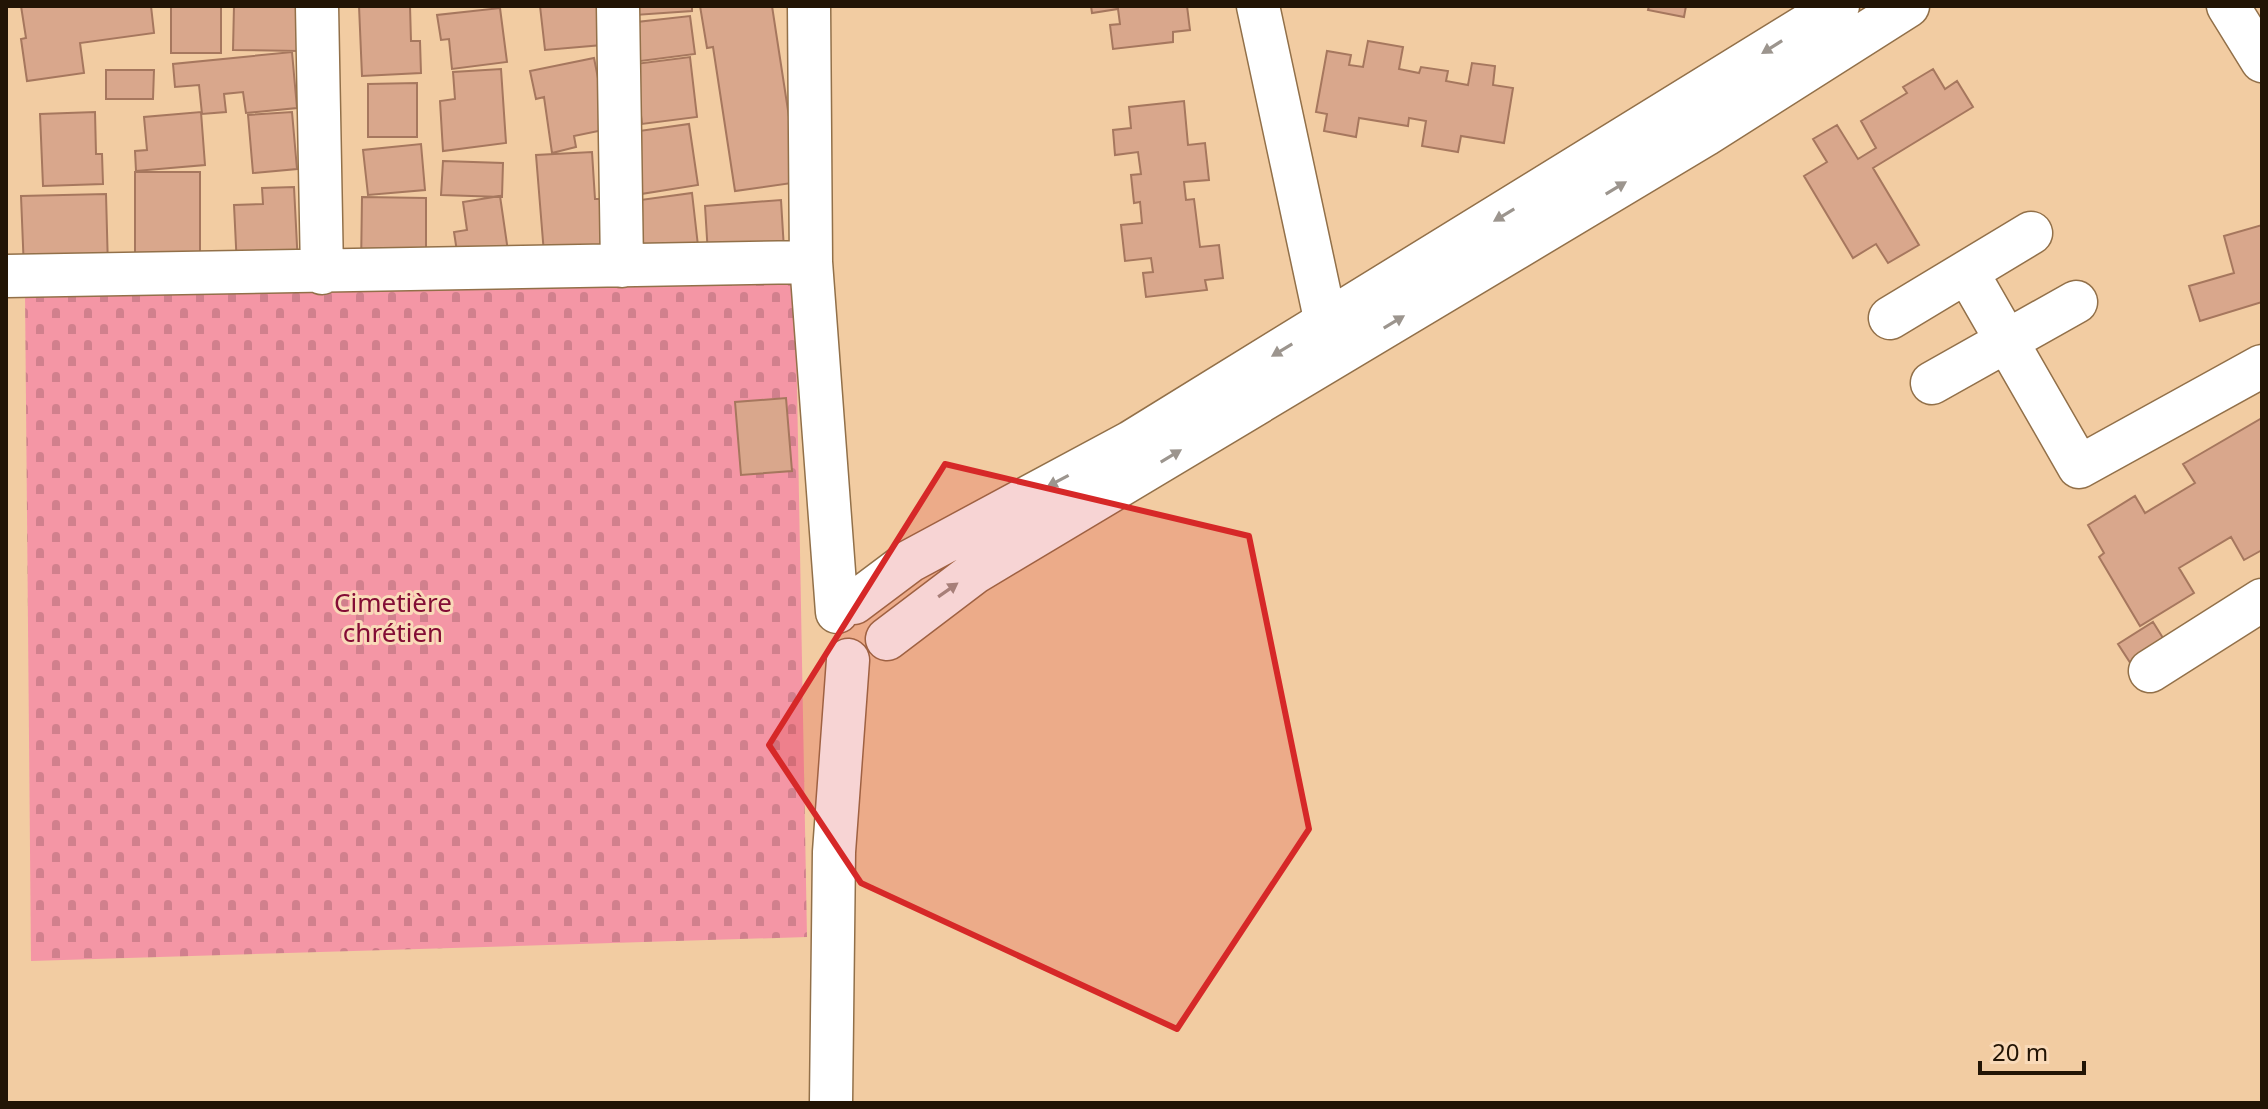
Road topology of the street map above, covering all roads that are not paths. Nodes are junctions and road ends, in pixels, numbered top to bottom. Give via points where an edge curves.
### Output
1 (317, 6) edge
2 (618, 6) edge
3 (809, 6) edge
4 (1258, 6) edge
5 (1838, 6) edge
6 (1908, 6) edge
7 (2228, 6) edge
8 (2262, 61) edge
9 (2031, 233) dead end
10 (811, 262) junction
11 (622, 266) junction
12 (1967, 272) junction
13 (322, 273) junction
14 (6, 276) edge
15 (2076, 302) dead end
16 (1890, 318) dead end
17 (1326, 323) junction
18 (2007, 341) junction
19 (2262, 366) edge
20 (1932, 383) dead end
21 (2262, 600) edge
22 (846, 608) junction
23 (887, 639) junction
24 (848, 660) junction
25 (2150, 671) dead end
26 (831, 1103) edge

1 - 13 street
2 - 11 street
3 - 10 street
4 - 17 street
5 -> 17 street
23 -> 6 street via 974,573 1705,135
7 - 8 street
9 - 12 street
10 - 11 street
10 - 22 street
11 - 13 street
12 - 16 street
12 - 18 street
13 - 14 street
15 - 18 street
17 -> 22 street via 1131,442 920,555
18 - 19 street via 2079,467
18 - 20 street
21 - 25 street
22 - 23 street via 863,603 880,612
22 - 24 street via 831,620 829,639
23 - 24 street via 876,656
24 - 26 street via 834,840

